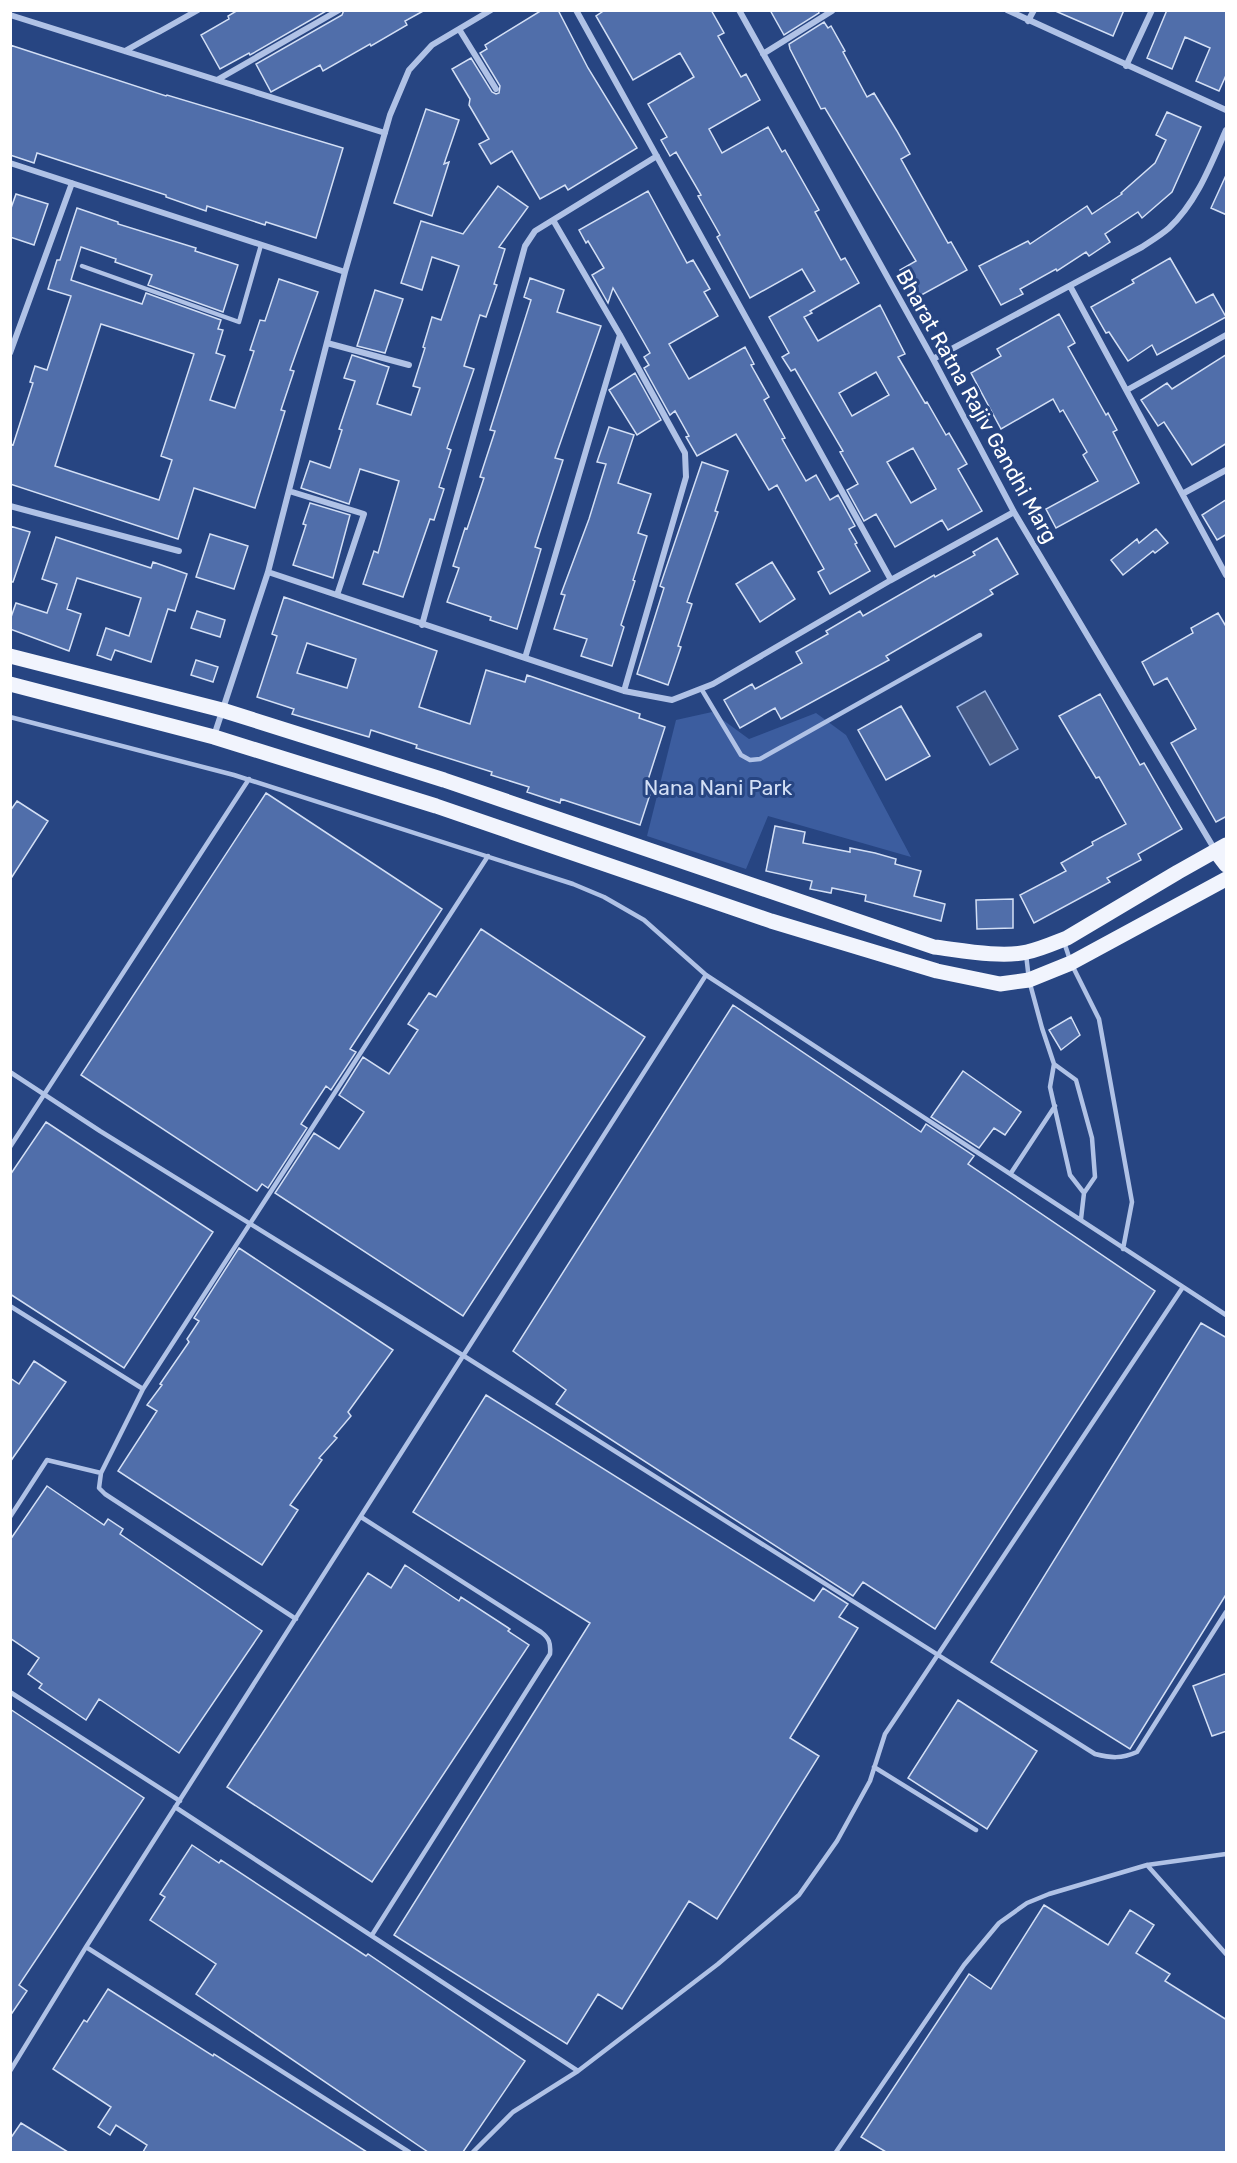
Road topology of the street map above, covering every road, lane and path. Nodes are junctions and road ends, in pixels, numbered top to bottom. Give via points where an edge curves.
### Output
1 (198, 10) edge
2 (339, 10) edge
3 (474, 10) edge
4 (491, 10) edge
5 (576, 10) edge
6 (739, 10) edge
7 (1007, 10) edge
8 (1034, 10) edge
9 (1152, 10) edge
10 (832, 11) edge
11 (10, 15) edge
12 (478, 18) junction
13 (1028, 21) junction
14 (459, 29) junction
15 (125, 51) junction
16 (763, 54) junction
17 (1126, 66) junction
18 (217, 80) junction
19 (496, 89) dead end
20 (1227, 110) edge
21 (1227, 130) edge
22 (385, 133) junction
23 (657, 156) junction
24 (10, 163) edge
25 (72, 183) junction
26 (553, 220) junction
27 (261, 245) junction
28 (82, 266) dead end
29 (345, 272) junction
30 (1070, 286) junction
31 (620, 335) junction
32 (1227, 335) edge
33 (327, 343) junction
34 (10, 353) edge
35 (933, 359) junction
36 (409, 365) dead end
37 (1127, 390) junction
38 (1227, 470) edge
39 (289, 491) junction
40 (1184, 493) junction
41 (10, 506) edge
42 (1014, 512) junction
43 (179, 551) dead end
44 (268, 572) junction
45 (1227, 575) edge
46 (891, 580) junction
47 (337, 596) junction
48 (422, 625) junction
49 (980, 635) dead end
50 (10, 656) edge
51 (525, 658) junction
52 (10, 684) edge
53 (702, 690) junction
54 (624, 691) junction
55 (222, 710) junction
56 (10, 717) edge
57 (214, 737) junction
58 (249, 779) junction
59 (1221, 849) edge
60 (488, 856) junction
61 (1227, 865) edge
62 (1227, 879) edge
63 (1064, 940) junction
64 (1025, 953) junction
65 (1071, 963) junction
66 (706, 975) junction
67 (1029, 980) junction
68 (1054, 1064) junction
69 (10, 1072) edge
70 (44, 1094) junction
71 (1055, 1106) junction
72 (10, 1147) edge
73 (1011, 1173) junction
74 (1084, 1193) junction
75 (1081, 1219) junction
76 (249, 1223) junction
77 (1123, 1249) junction
78 (1184, 1287) junction
79 (10, 1306) edge
80 (1227, 1315) edge
81 (464, 1356) junction
82 (143, 1389) junction
83 (101, 1473) junction
84 (361, 1517) junction
85 (10, 1518) edge
86 (1227, 1612) edge
87 (296, 1619) junction
88 (938, 1654) junction
89 (10, 1692) edge
90 (874, 1767) junction
91 (180, 1801) junction
92 (175, 1807) junction
93 (976, 1830) dead end
94 (1227, 1854) edge
95 (1147, 1865) junction
96 (372, 1935) junction
97 (86, 1947) junction
98 (1227, 1954) edge
99 (10, 2070) edge
100 (578, 2071) junction
101 (409, 2152) edge
102 (473, 2152) edge
103 (837, 2152) edge

1 - 15 street
2 - 18 street
3 - 12 street
4 - 12 street
5 - 23 street
6 - 16 street, Bharat Ratna Rajiv Gandhi Marg
7 - 13 street
8 - 13 street
9 - 17 street
10 - 16 street
11 - 15 street
12 - 14 street
13 - 17 street
14 - 19 street
14 - 22 street via 432,45 409,70
15 - 18 street
16 - 35 street, Bharat Ratna Rajiv Gandhi Marg
17 - 20 street
18 - 22 street
21 - 30 street via 1201,185 1169,228
22 - 29 street
23 - 26 street
23 - 46 street
24 - 25 street
25 - 27 street
25 - 34 street
26 - 31 street
26 - 48 street via 535,231 525,246
27 - 28 lane via 239,322
27 - 29 street
29 - 33 street
30 - 35 street
30 - 37 street
31 - 51 street
31 - 54 street via 685,453 687,467
32 - 37 street
33 - 36 street
33 - 39 street
35 - 42 street, Bharat Ratna Rajiv Gandhi Marg
37 - 40 street
38 - 40 street
39 - 44 street
39 - 47 street via 364,514
40 - 45 street
41 - 43 street
42 - 46 street
42 - 59 street, Bharat Ratna Rajiv Gandhi Marg via 1193,813
44 - 47 street
44 - 55 street
46 - 53 street
47 - 48 street
48 - 51 street
49 - 53 lane via 760,759 741,755
50 - 55 main road
51 - 54 street
52 - 57 main road
53 - 54 street via 672,700
55 - 57 street
55 - 64 main road via 444,780 934,947
56 - 58 lane
57 - 67 main road via 436,806 771,921 937,971 1000,984
58 - 60 lane
58 - 70 lane
59 - 61 main road
59 - 63 main road
60 - 66 lane via 604,897 644,920
60 - 76 lane
62 - 65 main road
63 - 64 main road
63 - 65 lane
64 - 67 lane
65 - 67 main road
65 - 77 lane via 1099,1018 1132,1202
66 - 73 lane
66 - 81 lane
67 - 68 lane
68 - 71 lane via 1050,1087
68 - 74 lane via 1076,1080 1092,1138 1095,1177
69 - 70 lane
70 - 72 lane
70 - 76 lane
71 - 73 lane
71 - 74 lane via 1070,1174
73 - 75 lane
74 - 75 lane
75 - 77 lane
76 - 81 lane
76 - 82 lane
77 - 78 lane
78 - 80 lane
78 - 88 lane
79 - 82 lane
81 - 84 lane
81 - 88 lane
82 - 83 lane
83 - 85 lane via 47,1460
83 - 87 lane via 99,1488 105,1494
84 - 87 lane
84 - 96 lane via 541,1632 551,1646 550,1654
86 - 88 lane via 1137,1752 1125,1758 1095,1754
87 - 91 lane
88 - 90 lane via 885,1734
89 - 91 lane
90 - 93 lane
90 - 100 lane via 837,1841 799,1895 718,1964
91 - 92 lane
92 - 96 lane
92 - 97 lane
94 - 95 lane
95 - 98 lane
95 - 103 lane via 1049,1894 1027,1903 999,1923 964,1965
96 - 100 lane
97 - 99 lane
97 - 101 lane
100 - 102 lane via 513,2112

